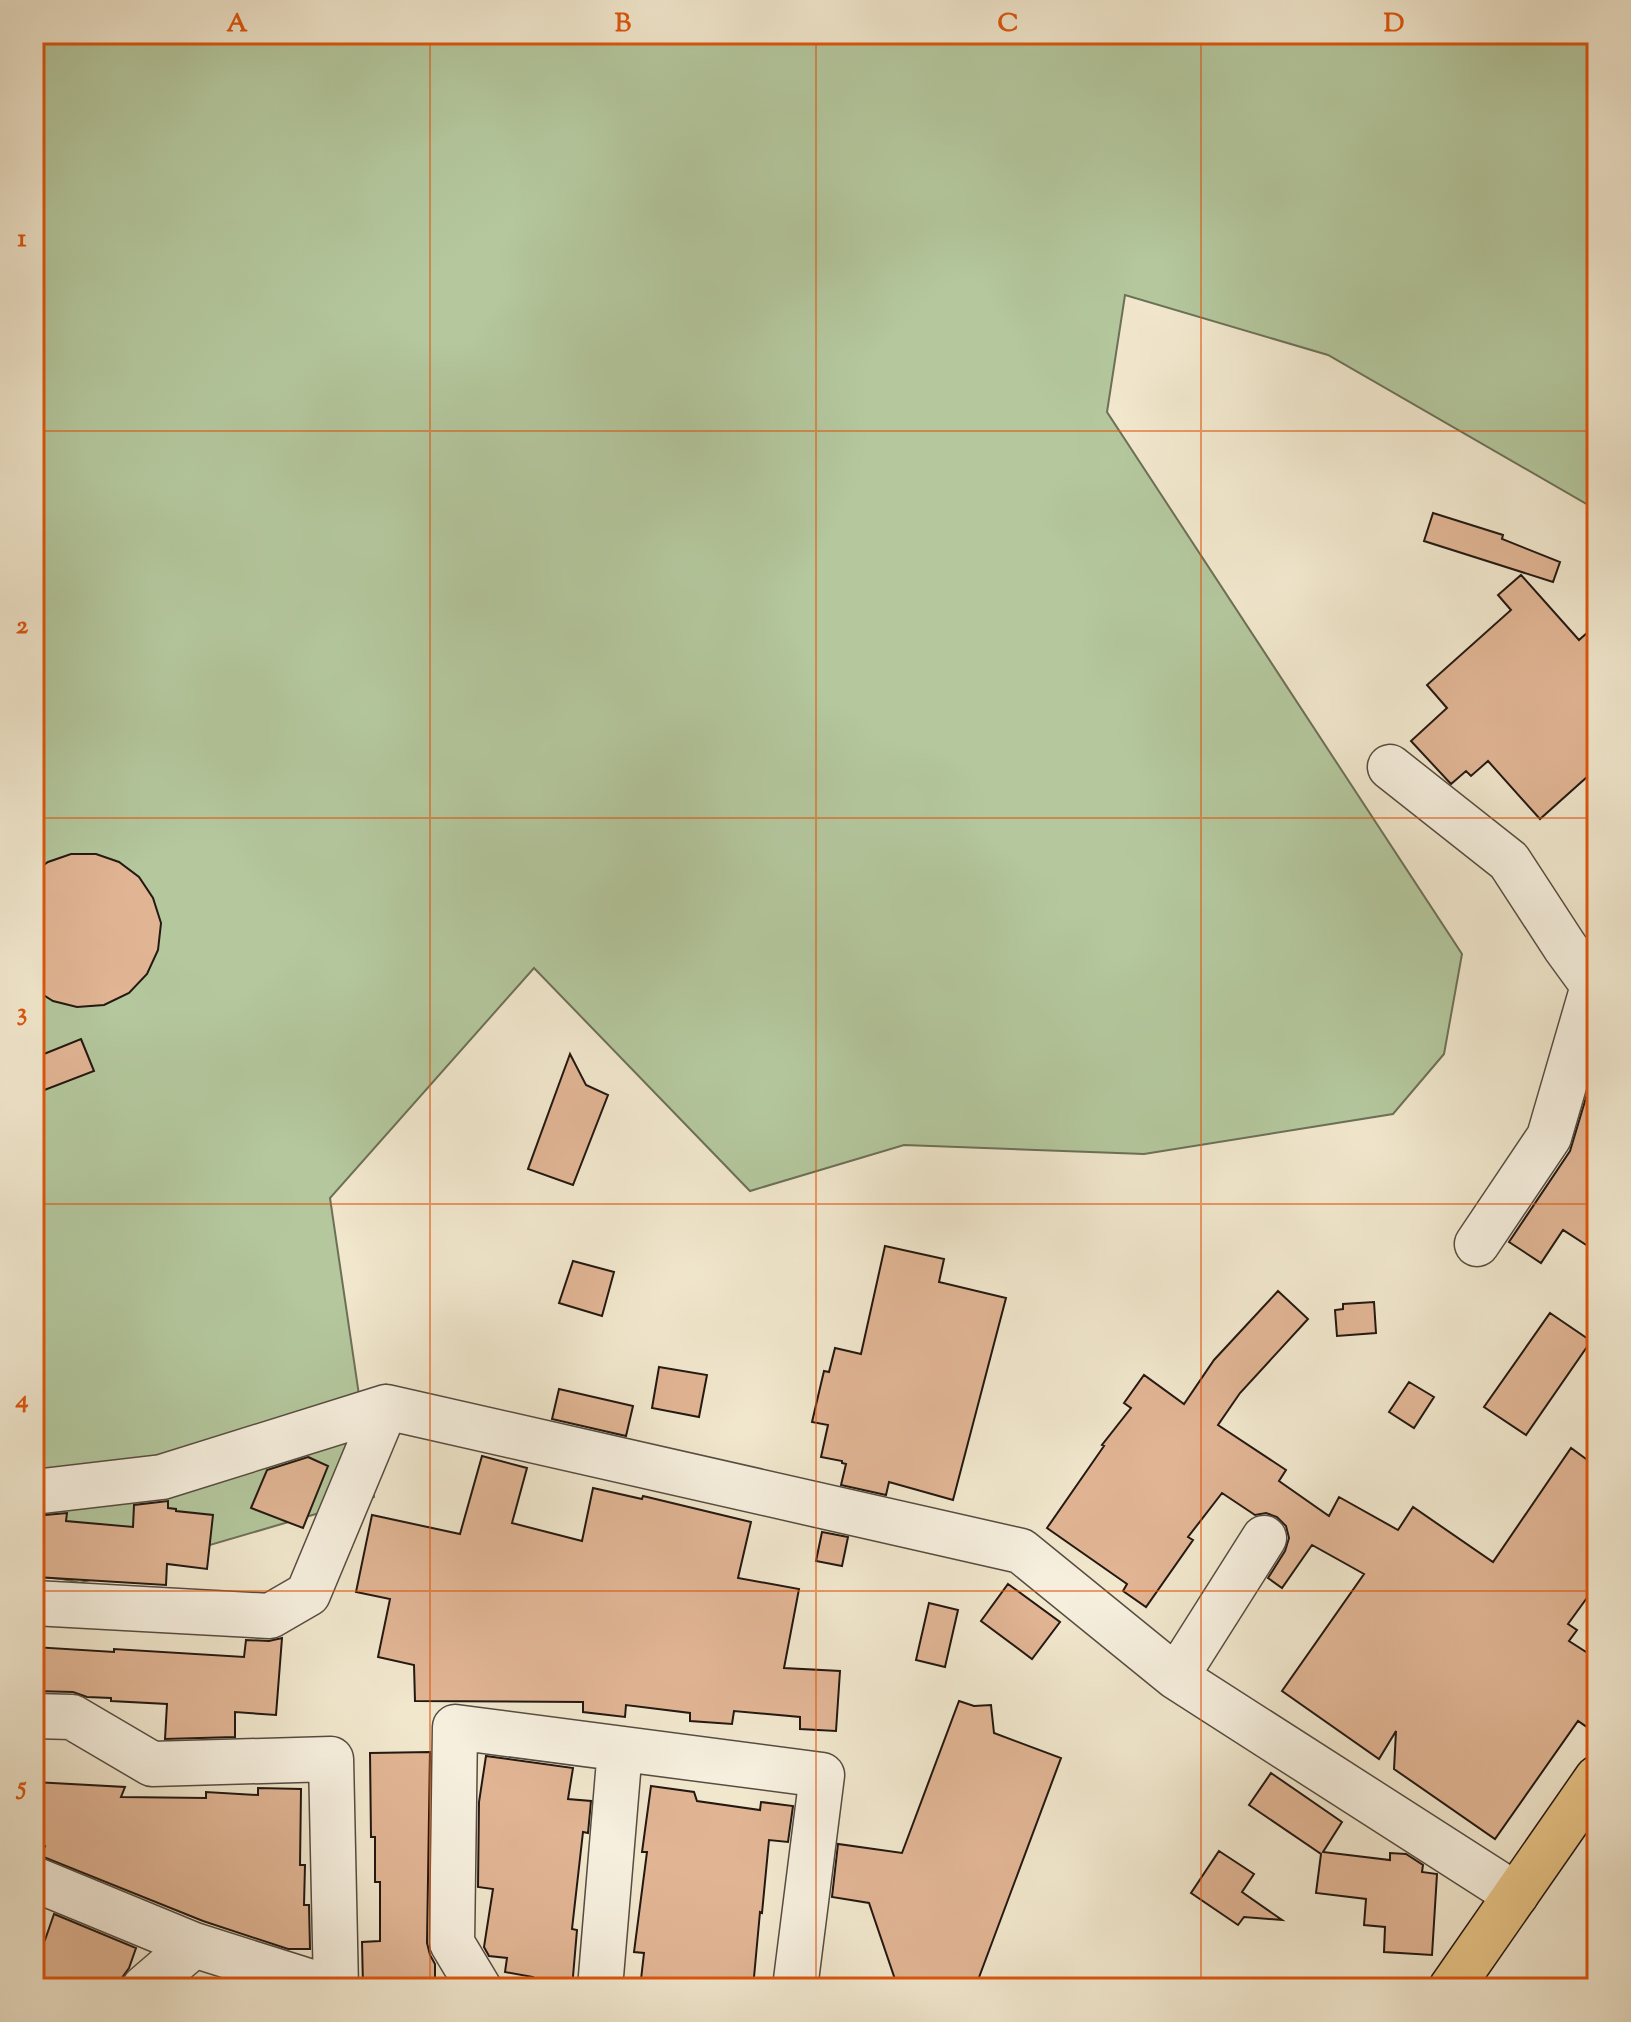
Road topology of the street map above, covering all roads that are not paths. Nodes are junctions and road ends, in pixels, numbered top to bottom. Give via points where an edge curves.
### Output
1 (1390, 767) dead end
2 (1595, 988) edge
3 (1477, 1244) dead end
4 (386, 1407) junction
5 (34, 1492) edge
6 (1264, 1538) dead end
7 (34, 1603) edge
8 (1176, 1677) junction
9 (34, 1716) edge
10 (620, 1749) junction
11 (1597, 1778) edge
12 (34, 1879) edge
13 (1516, 1895) junction
14 (194, 1945) junction
15 (144, 1988) edge
16 (330, 1988) edge
17 (336, 1988) edge
18 (479, 1988) edge
19 (600, 1988) edge
20 (795, 1988) edge
21 (1451, 1988) edge

1 - 2 street via 1509,861
2 - 3 street via 1549,1137
4 - 5 street via 162,1477
4 - 7 street via 308,1594 270,1616
4 - 8 street via 1021,1551
6 - 8 street
8 - 13 street
9 - 17 street via 72,1717 152,1764 331,1759
10 - 18 street via 455,1727 452,1943
10 - 19 street
10 - 20 street via 822,1775
11 - 13 main road
12 - 14 street
13 - 21 main road
14 - 15 street
14 - 16 street

